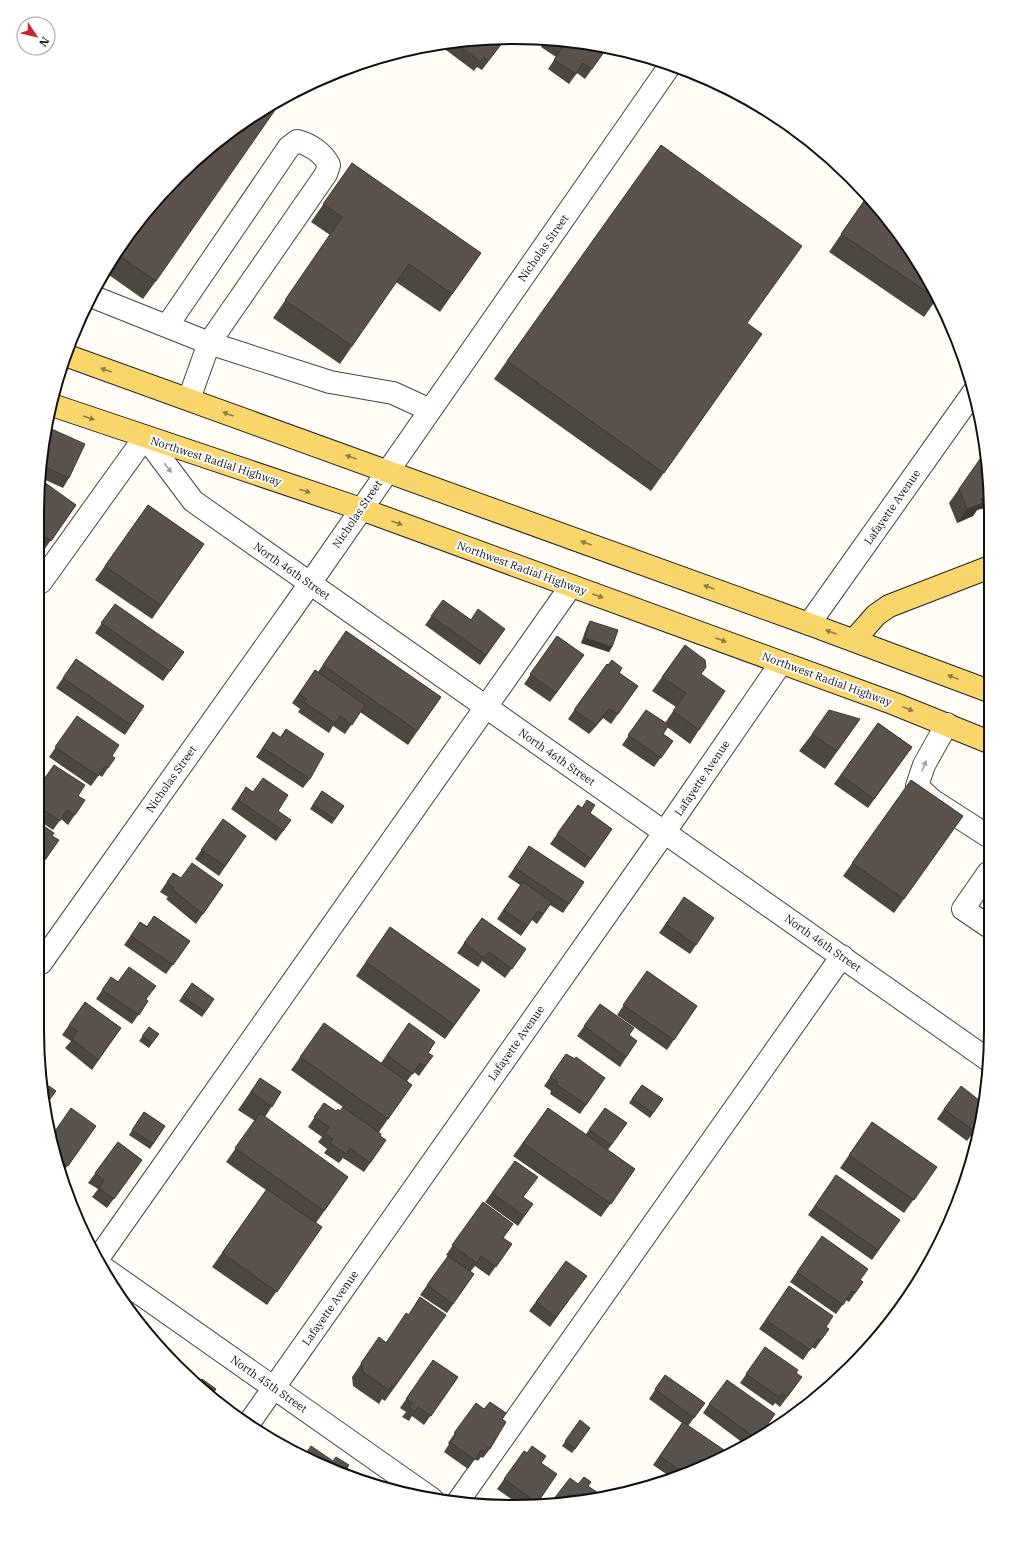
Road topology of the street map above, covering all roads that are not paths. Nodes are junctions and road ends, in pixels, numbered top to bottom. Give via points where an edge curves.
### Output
1 (667, 70) edge
2 (96, 298) edge
3 (167, 326) junction
4 (209, 343) junction
5 (71, 357) edge
6 (969, 398) edge
7 (189, 400) junction
8 (56, 407) edge
9 (430, 410) junction
10 (145, 437) junction
11 (387, 471) junction
12 (361, 510) junction
13 (984, 569) edge
14 (44, 578) edge
15 (309, 584) junction
16 (571, 586) junction
17 (808, 624) junction
18 (854, 640) junction
19 (782, 662) junction
20 (984, 689) edge
21 (486, 707) junction
22 (947, 724) junction
23 (984, 740) edge
24 (664, 833) junction
25 (984, 833) edge
26 (984, 879) edge
27 (984, 923) edge
28 (842, 956) junction
29 (44, 959) edge
30 (983, 1056) edge
31 (101, 1254) edge
32 (113, 1275) edge
33 (274, 1388) junction
34 (251, 1420) edge
35 (420, 1491) edge
36 (461, 1497) edge

1 - 9 street, Nicholas Street
2 - 3 street
3 - 4 street
3 - 4 street via 290,147 297,141 305,143 325,157 329,165 326,174
4 - 7 street
4 - 9 street via 330,382 393,393
7 -> 5 main road
6 - 17 street, Lafayette Avenue
11 -> 7 main road
8 -> 10 main road, Northwest Radial Highway
9 - 11 street, Nicholas Street
10 -> 12 main road, Northwest Radial Highway
10 - 14 street
10 -> 15 street, North 46th Street via 193,501
11 - 12 street, Nicholas Street
17 -> 11 main road
12 - 15 street, Nicholas Street
12 -> 16 main road, Northwest Radial Highway
13 - 18 main road via 890,606 876,615
15 - 21 street, North 46th Street
15 - 29 street, Nicholas Street
16 -> 19 main road, Northwest Radial Highway
16 - 21 street
18 -> 17 main road
20 -> 18 main road
19 -> 22 main road, Northwest Radial Highway
19 - 24 street, Lafayette Avenue
21 - 24 street, North 46th Street
21 - 31 street
22 - 23 main road, Northwest Radial Highway
25 -> 22 street via 932,800 917,786 924,765
24 - 28 street, North 46th Street
24 - 33 street, Lafayette Avenue
26 - 27 street via 963,909
28 - 30 street, North 46th Street
28 - 36 street
32 - 33 street, North 45th Street
33 - 34 street, Lafayette Avenue
33 - 35 street, North 45th Street

